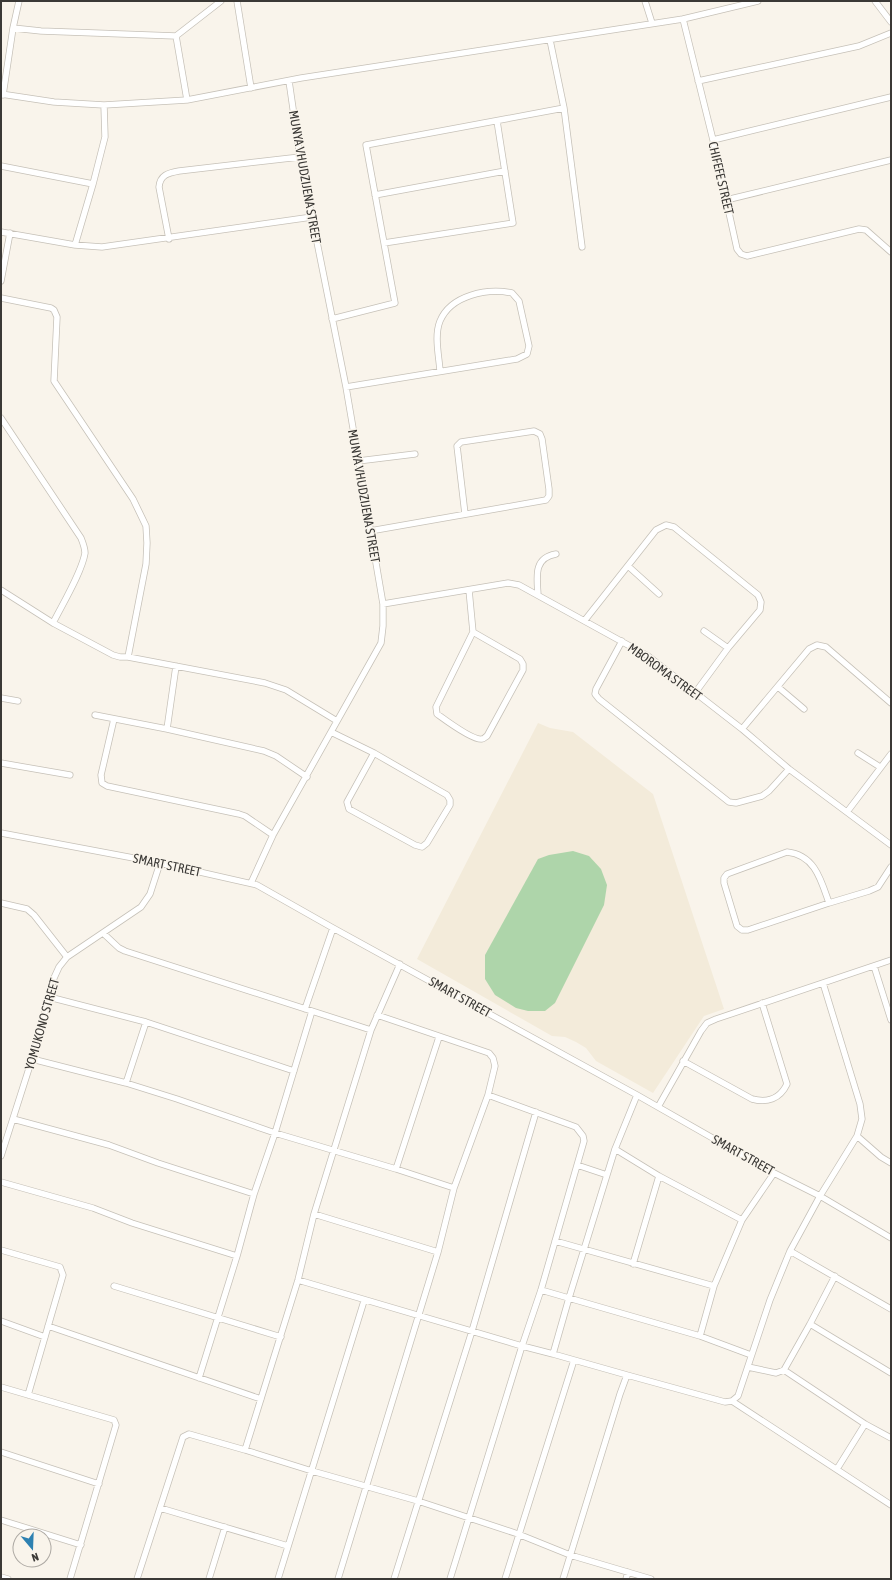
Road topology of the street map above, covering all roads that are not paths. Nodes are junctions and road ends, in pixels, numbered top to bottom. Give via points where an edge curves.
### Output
1 (19, 1) edge
2 (221, 1) edge
3 (237, 1) edge
4 (645, 1) edge
5 (758, 1) edge
6 (875, 1) edge
7 (683, 19) junction
8 (891, 22) edge
9 (652, 24) junction
10 (13, 28) junction
11 (891, 33) edge
12 (176, 36) junction
13 (550, 40) junction
14 (289, 81) junction
15 (698, 81) junction
16 (251, 88) junction
17 (2, 94) edge
18 (891, 97) edge
19 (187, 100) junction
20 (104, 105) junction
21 (564, 108) junction
22 (497, 121) junction
23 (713, 140) junction
24 (300, 156) junction
25 (891, 160) edge
26 (1, 166) edge
27 (505, 171) junction
28 (93, 184) junction
29 (375, 195) junction
30 (726, 200) junction
31 (312, 217) junction
32 (1, 232) edge
33 (10, 233) junction
34 (169, 239) junction
35 (384, 243) junction
36 (75, 245) junction
37 (582, 247) dead end
38 (891, 252) edge
39 (1, 281) edge
40 (1, 298) edge
41 (332, 319) junction
42 (440, 371) junction
43 (346, 387) junction
44 (1, 418) edge
45 (415, 454) dead end
46 (358, 461) junction
47 (464, 514) junction
48 (370, 531) junction
49 (556, 554) dead end
50 (628, 566) junction
51 (1, 590) edge
52 (469, 590) junction
53 (659, 594) dead end
54 (538, 595) junction
55 (383, 604) junction
56 (585, 620) junction
57 (52, 623) junction
58 (704, 631) dead end
59 (473, 632) junction
60 (622, 641) junction
61 (728, 648) junction
62 (128, 657) junction
63 (176, 666) junction
64 (778, 687) junction
65 (695, 693) junction
66 (1, 698) edge
67 (18, 701) dead end
68 (891, 703) edge
69 (804, 709) dead end
70 (95, 715) dead end
71 (114, 719) junction
72 (337, 721) junction
73 (167, 729) junction
74 (742, 729) junction
75 (331, 732) junction
76 (374, 753) junction
77 (858, 753) dead end
78 (891, 754) edge
79 (1, 763) edge
80 (880, 767) junction
81 (789, 769) junction
82 (70, 775) dead end
83 (307, 777) junction
84 (847, 812) junction
85 (1, 833) edge
86 (273, 835) junction
87 (891, 845) edge
88 (160, 863) junction
89 (891, 867) edge
90 (251, 882) junction
91 (1, 903) edge
92 (829, 903) junction
93 (333, 928) junction
94 (104, 934) junction
95 (67, 957) junction
96 (891, 960) edge
97 (400, 964) junction
98 (874, 966) junction
99 (823, 983) junction
100 (49, 997) junction
101 (762, 1003) junction
102 (305, 1008) junction
103 (312, 1010) junction
104 (377, 1015) junction
105 (891, 1020) edge
106 (146, 1022) junction
107 (371, 1030) junction
108 (439, 1037) junction
109 (32, 1059) junction
110 (683, 1061) junction
111 (294, 1071) junction
112 (126, 1083) junction
113 (488, 1095) junction
114 (637, 1095) junction
115 (658, 1107) junction
116 (536, 1112) junction
117 (13, 1119) junction
118 (274, 1133) junction
119 (856, 1136) junction
120 (615, 1149) junction
121 (334, 1151) junction
122 (2, 1153) edge
123 (891, 1163) edge
124 (577, 1165) junction
125 (396, 1169) junction
126 (774, 1173) junction
127 (607, 1175) junction
128 (659, 1176) junction
129 (1, 1182) edge
130 (454, 1188) junction
131 (254, 1194) junction
132 (820, 1196) junction
133 (314, 1214) junction
134 (742, 1220) junction
135 (891, 1238) edge
136 (555, 1241) junction
137 (584, 1249) junction
138 (1, 1250) edge
139 (790, 1251) junction
140 (438, 1252) junction
141 (237, 1256) junction
142 (633, 1264) junction
143 (835, 1276) junction
144 (298, 1280) junction
145 (114, 1286) dead end
146 (714, 1286) junction
147 (541, 1290) junction
148 (568, 1298) junction
149 (364, 1300) junction
150 (891, 1309) edge
151 (418, 1315) junction
152 (218, 1318) junction
153 (1, 1321) edge
154 (810, 1324) junction
155 (48, 1326) junction
156 (472, 1331) junction
157 (700, 1336) junction
158 (45, 1337) junction
159 (281, 1337) junction
160 (522, 1346) junction
161 (553, 1354) junction
162 (751, 1355) junction
163 (574, 1360) junction
164 (748, 1367) junction
165 (784, 1370) junction
166 (891, 1373) edge
167 (627, 1375) junction
168 (199, 1378) junction
169 (1, 1387) edge
170 (28, 1395) junction
171 (261, 1399) junction
172 (732, 1401) junction
173 (866, 1424) junction
174 (891, 1438) edge
175 (245, 1450) junction
176 (1, 1452) edge
177 (836, 1469) junction
178 (312, 1471) junction
179 (98, 1484) junction
180 (365, 1487) junction
181 (418, 1501) junction
182 (891, 1505) edge
183 (160, 1508) junction
184 (468, 1518) junction
185 (1, 1520) edge
186 (225, 1527) junction
187 (518, 1534) junction
188 (80, 1545) junction
189 (288, 1546) junction
190 (570, 1555) junction
191 (628, 1572) junction
192 (1, 1577) edge
193 (8, 1579) edge
194 (70, 1579) edge
195 (138, 1579) edge
196 (209, 1579) edge
197 (278, 1579) edge
198 (338, 1579) edge
199 (394, 1579) edge
200 (450, 1579) edge
201 (505, 1579) edge
202 (563, 1579) edge
203 (626, 1579) edge
204 (651, 1579) edge

1 - 10 street
2 - 12 street
3 - 16 street
4 - 9 street
5 - 7 street
6 - 8 street
7 - 9 street
7 - 15 street, CHIFEFE STREET
9 - 13 street
10 - 12 street
10 - 17 street
11 - 15 street via 859,46
12 - 19 street
13 - 14 street
13 - 21 street
14 - 16 street
14 - 24 street, MUNYA VHUDZIJENA STREET
15 - 23 street, CHIFEFE STREET
16 - 19 street
17 - 20 street via 54,102
18 - 23 street
19 - 20 street
20 - 28 street via 105,137
21 - 22 street
21 - 37 street
22 - 27 street
22 - 29 street via 366,145
23 - 30 street, CHIFEFE STREET
24 - 31 street, MUNYA VHUDZIJENA STREET
24 - 34 street via 179,170 163,176 159,188
25 - 30 street
26 - 28 street
27 - 29 street
27 - 35 street via 513,223
28 - 36 street
29 - 35 street
30 - 38 street, CHIFEFE STREET via 737,249 747,256 859,229 866,230
31 - 34 street
31 - 41 street, MUNYA VHUDZIJENA STREET
32 - 33 street
33 - 36 street
33 - 39 street
34 - 36 street via 111,247
35 - 41 street via 395,302
40 - 62 street via 54,310 57,317 54,380 134,499 146,526 146,564
41 - 43 street, MUNYA VHUDZIJENA STREET
42 - 42 street via 517,359 527,354 529,346 519,301 512,293 500,290 480,292 460,299 448,309 440,322 437,337
42 - 43 street
43 - 46 street, MUNYA VHUDZIJENA STREET
44 - 57 street via 84,545 76,577
45 - 46 street
46 - 48 street, MUNYA VHUDZIJENA STREET
47 - 47 street via 546,500 549,489 540,434 534,431 519,433 461,442 457,446
47 - 48 street
48 - 55 street, MUNYA VHUDZIJENA STREET
49 - 54 street via 547,556 540,563 537,576
50 - 53 street
50 - 56 street
50 - 61 street via 656,530 666,525 674,527 758,595 761,602 760,610
51 - 57 street
52 - 54 street, MBOROMA STREET via 508,583 519,585
52 - 55 street, MBOROMA STREET
52 - 59 street
54 - 56 street, MBOROMA STREET
55 - 72 street, MUNYA VHUDZIJENA STREET via 381,643
56 - 60 street, MBOROMA STREET
57 - 62 street via 113,655
58 - 61 street
59 - 59 street via 436,707 437,714 442,718 475,738 482,739 487,736 520,677 523,664 520,659
60 - 65 street, MBOROMA STREET via 648,656
60 - 81 street via 595,694 729,802 762,796
61 - 65 street
62 - 63 street
63 - 72 street via 265,683 286,690
63 - 73 street
64 - 68 street via 809,648 818,645 826,647
64 - 69 street
64 - 74 street
65 - 74 street, MBOROMA STREET
66 - 67 street
70 - 71 street
71 - 73 street
71 - 86 street via 101,775 102,783 245,816
72 - 75 street, MUNYA VHUDZIJENA STREET
73 - 83 street via 264,751
74 - 81 street, MBOROMA STREET
75 - 76 street
75 - 83 street, MUNYA VHUDZIJENA STREET
76 - 76 street via 447,795 450,800 450,805 422,847 349,809 347,802
77 - 80 street
78 - 80 street
79 - 82 street
80 - 84 street
81 - 84 street, MBOROMA STREET
83 - 86 street, MUNYA VHUDZIJENA STREET
84 - 87 street, MBOROMA STREET
85 - 88 street, SMART STREET
86 - 90 street, MUNYA VHUDZIJENA STREET
88 - 90 street, SMART STREET
88 - 94 street, YOMUKONO STREET via 150,894 142,907
89 - 92 street via 878,886
90 - 93 street, SMART STREET
91 - 95 street via 27,909
92 - 92 street via 742,930 737,926 724,878 728,874 787,852 797,853 817,871
93 - 97 street, SMART STREET
93 - 102 street
94 - 95 street, YOMUKONO STREET
94 - 102 street via 125,951
95 - 100 street, YOMUKONO STREET via 54,978
96 - 98 street
97 - 104 street
97 - 114 street, SMART STREET
98 - 99 street
98 - 105 street
99 - 101 street
99 - 119 street via 860,1104 862,1119
100 - 106 street
100 - 109 street, YOMUKONO STREET
101 - 110 street via 707,1023
101 - 110 street via 787,1084 784,1092 762,1102 752,1099
102 - 103 street
103 - 107 street
103 - 111 street
104 - 107 street
104 - 108 street
106 - 111 street
106 - 112 street
107 - 121 street
108 - 113 street via 489,1053 495,1066
108 - 125 street
109 - 112 street
109 - 117 street, YOMUKONO STREET
110 - 115 street
111 - 118 street
112 - 118 street
113 - 116 street
113 - 130 street
114 - 115 street, SMART STREET
114 - 120 street
115 - 126 street, SMART STREET
116 - 124 street via 571,1124 581,1132 584,1141
116 - 156 street
117 - 122 street, YOMUKONO STREET
117 - 131 street via 109,1145
118 - 121 street
118 - 131 street
119 - 123 street
119 - 132 street
120 - 127 street
120 - 128 street
121 - 125 street
121 - 133 street
124 - 127 street
124 - 136 street
125 - 130 street
126 - 132 street, SMART STREET
126 - 134 street
127 - 137 street
128 - 134 street
128 - 142 street
129 - 141 street via 93,1208
130 - 140 street
131 - 141 street
132 - 135 street, SMART STREET
132 - 139 street
133 - 140 street
133 - 144 street
134 - 146 street
136 - 137 street
136 - 147 street
137 - 142 street
137 - 148 street
138 - 155 street via 60,1267 62,1275
139 - 143 street
139 - 162 street
140 - 151 street
141 - 152 street
142 - 146 street
143 - 150 street
143 - 154 street
144 - 149 street
144 - 159 street
145 - 152 street
146 - 157 street
147 - 148 street
147 - 160 street
148 - 157 street
148 - 161 street
149 - 151 street
149 - 178 street
151 - 156 street
151 - 180 street
152 - 159 street
152 - 168 street
153 - 158 street
154 - 165 street
154 - 166 street
155 - 158 street
155 - 168 street
156 - 160 street
156 - 181 street
157 - 162 street
158 - 170 street
159 - 171 street
160 - 161 street
160 - 184 street
161 - 163 street
162 - 164 street
163 - 167 street
163 - 187 street
164 - 165 street via 776,1373
164 - 172 street via 738,1396
165 - 173 street
167 - 172 street via 724,1402
167 - 190 street
168 - 171 street
169 - 170 street
170 - 179 street via 114,1420 116,1425
171 - 175 street
172 - 177 street
173 - 174 street
173 - 177 street
175 - 178 street
175 - 183 street via 188,1434 183,1438
176 - 179 street
177 - 182 street
178 - 180 street
178 - 189 street
179 - 188 street
180 - 181 street
180 - 198 street
181 - 184 street
181 - 199 street
183 - 186 street
183 - 195 street
184 - 187 street
184 - 200 street
185 - 188 street
186 - 189 street
186 - 196 street
187 - 190 street
187 - 201 street
188 - 194 street
189 - 197 street
190 - 191 street
190 - 202 street
191 - 203 street
191 - 204 street
192 - 193 street

